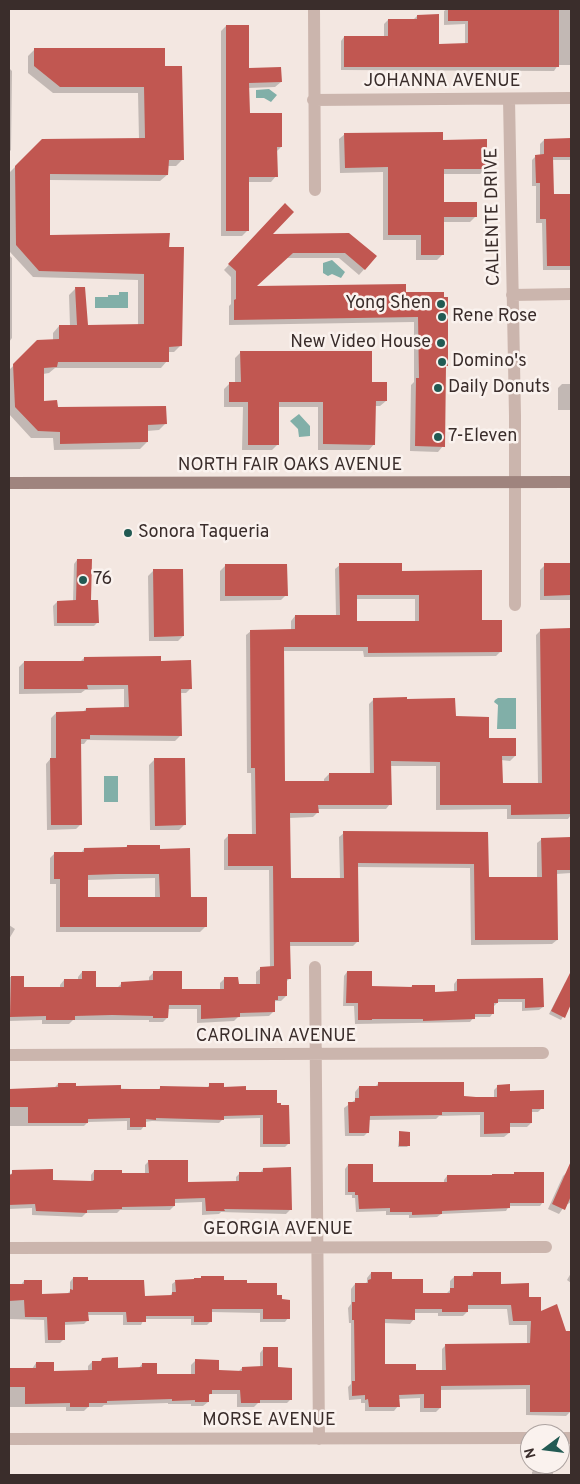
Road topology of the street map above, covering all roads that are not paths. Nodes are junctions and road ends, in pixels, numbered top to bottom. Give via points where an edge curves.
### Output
1 (314, 9) edge
2 (571, 98) edge
3 (509, 99) junction
4 (313, 100) junction
5 (315, 190) dead end
6 (571, 294) edge
7 (512, 295) junction
8 (515, 482) junction
9 (571, 482) edge
10 (9, 483) edge
11 (515, 606) dead end
12 (315, 967) dead end
13 (543, 1053) dead end
14 (316, 1054) junction
15 (9, 1055) edge
16 (318, 1247) junction
17 (546, 1247) dead end
18 (9, 1248) edge
19 (520, 1438) edge
20 (9, 1439) edge
21 (319, 1439) junction

1 - 4 street
2 - 3 street, JOHANNA AVENUE
3 - 4 street, JOHANNA AVENUE
3 - 7 street, CALIENTE DRIVE
4 - 5 street
6 - 7 street
7 - 8 street, CALIENTE DRIVE
8 - 9 main road, NORTH FAIR OAKS AVENUE
8 - 10 main road, NORTH FAIR OAKS AVENUE
8 - 11 street, CALIENTE DRIVE
12 - 14 street
13 - 14 street, CAROLINA AVENUE
14 - 15 street, CAROLINA AVENUE
14 - 16 street
16 - 17 street, GEORGIA AVENUE
16 - 18 street, GEORGIA AVENUE
16 - 21 street
19 - 21 street, MORSE AVENUE
20 - 21 street, MORSE AVENUE

